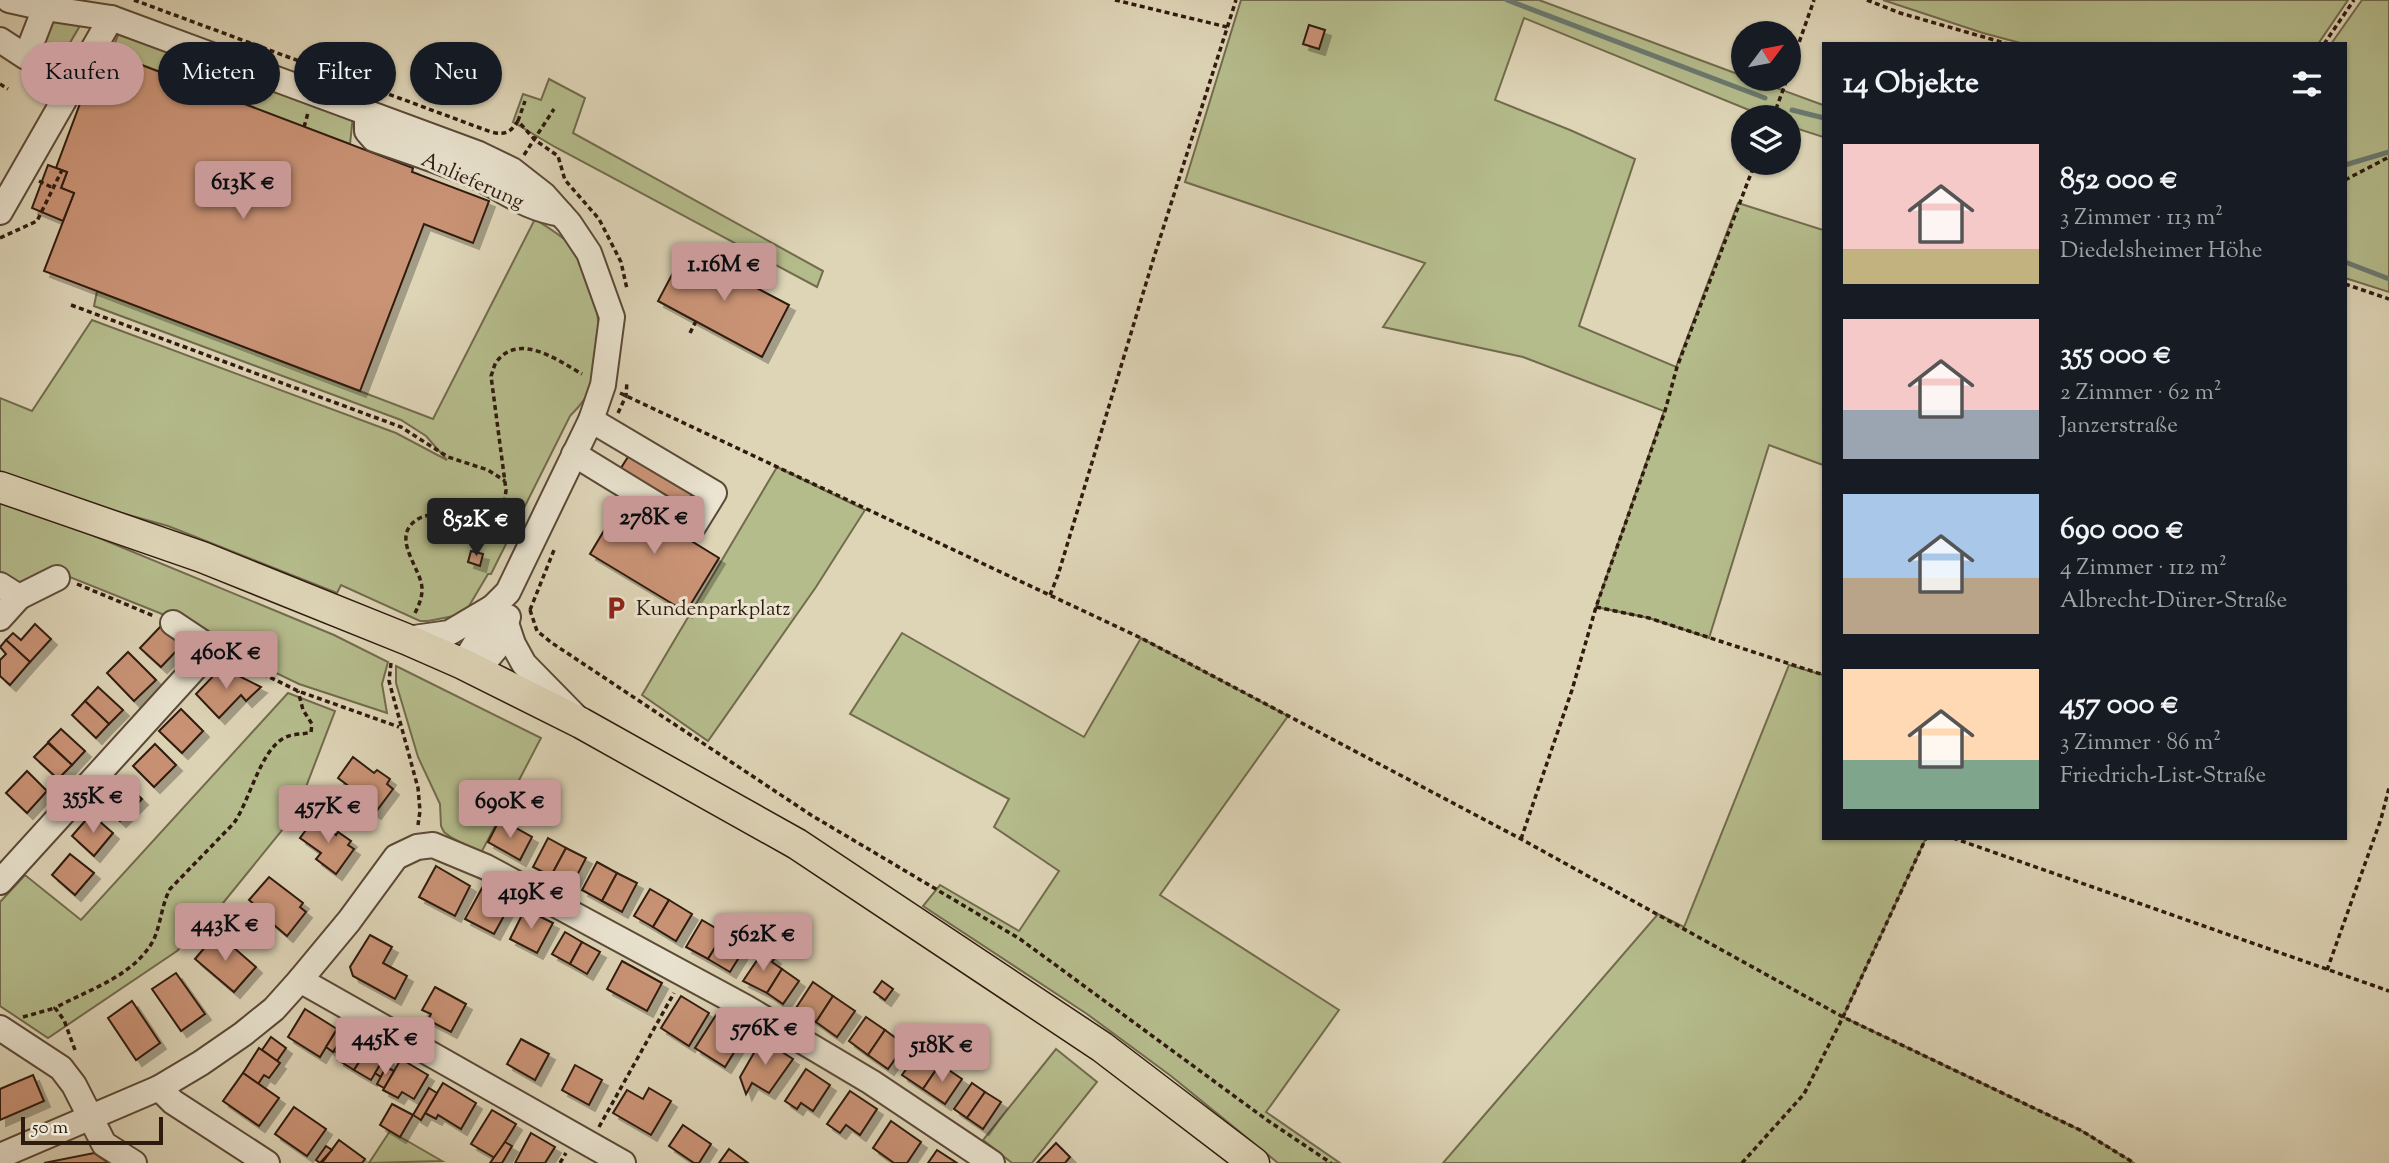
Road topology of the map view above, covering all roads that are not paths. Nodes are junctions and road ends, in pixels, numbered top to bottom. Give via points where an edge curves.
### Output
1 (9, 0) edge
2 (45, 8) junction
3 (111, 18) junction
4 (0, 40) edge
5 (367, 112) junction
6 (38, 146) junction
7 (1, 209) edge
8 (561, 214) junction
9 (591, 419) junction
10 (574, 454) junction
11 (660, 460) junction
12 (0, 487) edge
13 (637, 493) junction
14 (57, 578) road end
15 (9, 591) edge
16 (502, 607) junction
17 (0, 618) edge
18 (173, 623) road end
19 (406, 638) junction
20 (212, 649) junction
21 (239, 662) road end
22 (470, 667) junction
23 (581, 723) junction
24 (0, 882) edge
25 (300, 980) junction
26 (0, 1028) edge
27 (159, 1088) junction
28 (92, 1116) junction
29 (0, 1156) edge
30 (134, 1163) edge
31 (267, 1163) edge
32 (623, 1163) edge
33 (992, 1163) edge
34 (1254, 1163) edge

1 - 2 street
2 - 3 street
2 - 4 street via 26,57
3 - 5 street
3 - 6 street
5 - 8 street via 512,170
5 - 8 street, Anlieferung via 368,131 374,138 477,177 522,203
6 - 7 street
6 - 7 street via 44,183
8 - 9 street via 589,253 612,317 603,385
9 - 10 street
9 - 11 street
10 - 13 street
10 - 16 street
11 - 13 street
11 - 13 street
11 - 13 street via 714,493 694,527
12 - 19 main road via 202,557
14 - 15 street
15 - 17 street
16 - 19 street via 449,633
16 - 22 street via 482,633
16 - 23 street via 524,664
18 - 20 street
19 - 22 main road
20 - 21 street
20 - 24 street
22 - 23 main road
23 - 34 main road via 797,844 1102,1047
25 - 27 street via 243,1034
25 - 32 street
25 - 33 street via 406,852 433,845 486,867 686,973 871,1082
26 - 28 street via 61,1068
27 - 28 street
27 - 31 street via 173,1102
28 - 29 street
28 - 30 street via 104,1144

